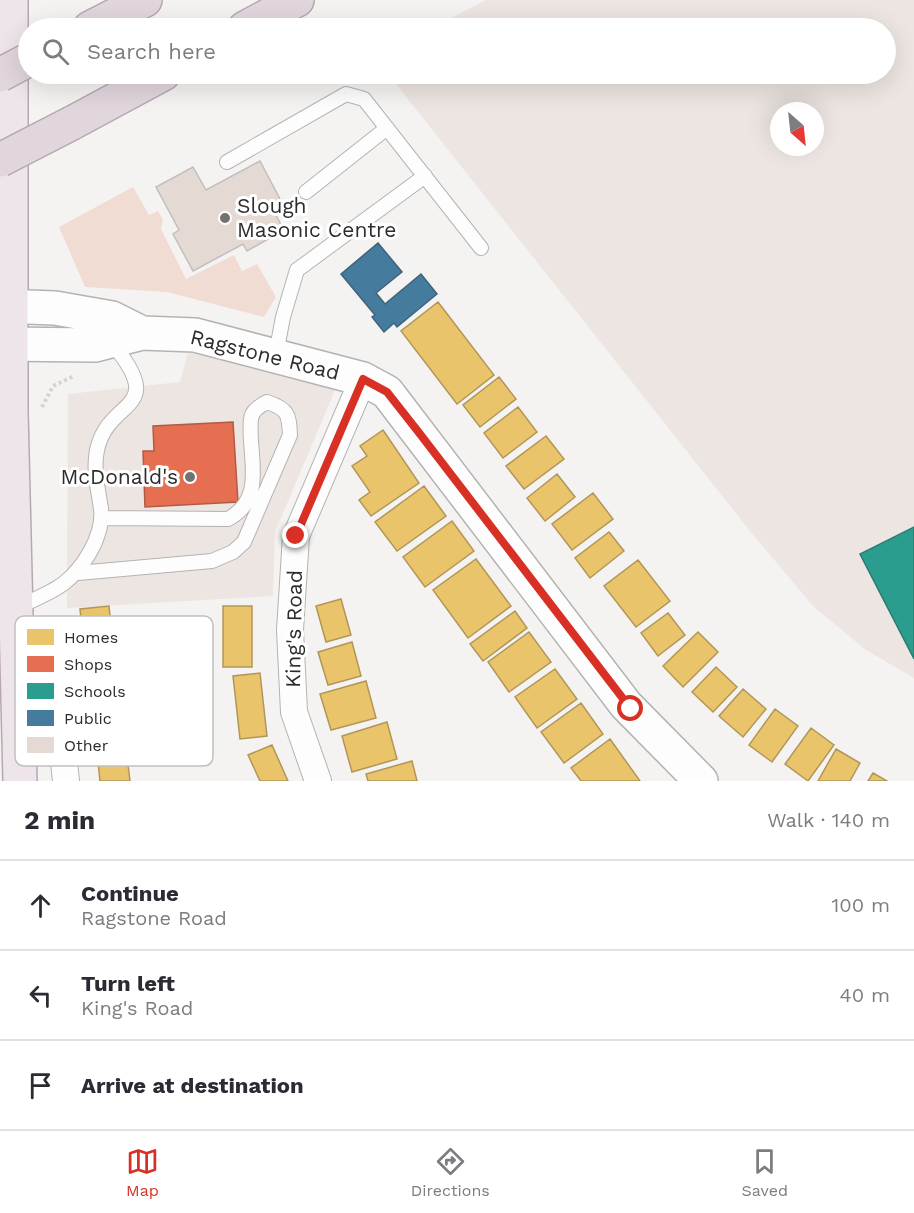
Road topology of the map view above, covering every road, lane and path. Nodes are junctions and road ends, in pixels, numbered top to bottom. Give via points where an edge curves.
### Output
1 (11, 0) edge
2 (145, 0) edge
3 (297, 0) edge
4 (110, 18) edge
5 (264, 18) edge
6 (18, 65) edge
7 (0, 75) edge
8 (144, 84) edge
9 (387, 128) junction
10 (0, 160) edge
11 (227, 162) dead end
12 (425, 176) junction
13 (306, 192) dead end
14 (481, 248) dead end
15 (7, 306) edge
16 (127, 338) junction
17 (6, 344) edge
18 (276, 354) junction
19 (80, 373) dead end
20 (363, 379) junction
21 (40, 411) dead end
22 (101, 518) junction
23 (78, 573) junction
24 (7, 611) edge
25 (15, 648) edge
26 (20, 766) edge
27 (64, 766) edge
28 (20, 781) edge
29 (66, 781) edge
30 (318, 781) edge
31 (701, 781) edge

1 - 15 main road
2 - 4 highway
3 - 5 highway
6 - 7 highway, bridge
8 - 10 highway, bridge
9 - 11 lane via 364,99 346,94
9 - 12 lane
9 - 13 lane
12 - 14 lane
12 - 18 lane via 297,270
15 - 16 main road, Ragstone Road via 55,308 112,318
15 - 17 main road
16 - 17 main road, Ragstone Road
16 - 18 main road, Ragstone Road via 195,335
16 - 22 lane via 128,364 136,382 136,394 130,405 110,422 98,448 94,481
17 - 24 main road
18 - 20 main road, Ragstone Road
19 - 21 path via 54,386
20 - 30 street, King's Road via 296,536 290,630 294,712
20 - 31 main road, Ragstone Road via 387,392 626,705
22 - 23 lane via 97,540
22 - 23 lane via 228,519 238,514 246,505 254,479 251,417 267,402 282,407 289,418 290,435 244,542 233,552 212,561
23 - 24 lane via 59,588
24 - 25 main road
26 - 28 main road
27 - 29 street

